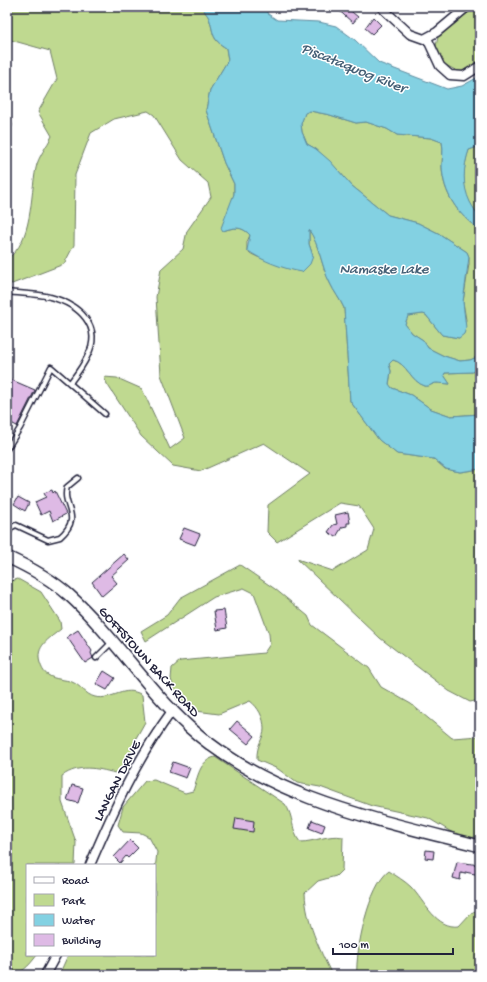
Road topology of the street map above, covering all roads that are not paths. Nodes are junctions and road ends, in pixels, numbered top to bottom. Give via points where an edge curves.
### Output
1 (381, 7) edge
2 (468, 7) edge
3 (427, 38) junction
4 (480, 66) edge
5 (7, 117) edge
6 (7, 134) edge
7 (7, 292) edge
8 (70, 383) junction
9 (105, 414) dead end
10 (7, 449) edge
11 (78, 478) dead end
12 (7, 535) edge
13 (7, 557) edge
14 (112, 641) junction
15 (96, 658) dead end
16 (172, 711) junction
17 (480, 846) edge
18 (90, 864) edge
19 (55, 956) edge
20 (45, 975) edge

1 - 3 street via 410,34 418,38
2 - 3 street
3 - 4 street via 440,66 450,75 464,76
5 - 6 lane
7 - 8 lane via 50,297 71,305 84,315 89,324 91,346 88,357
8 - 9 lane
8 - 10 lane via 52,367
11 - 12 lane via 66,487 72,516 68,529 60,537 48,540 16,525 12,526
13 - 14 main road, GOFFSTOWN BACK ROAD via 68,594
14 - 15 lane
14 - 16 main road, GOFFSTOWN BACK ROAD
16 - 17 main road, GOFFSTOWN BACK ROAD via 189,728 225,755 260,775 316,800 378,820
16 - 18 street, LANGAN DRIVE via 140,756
19 - 20 street

